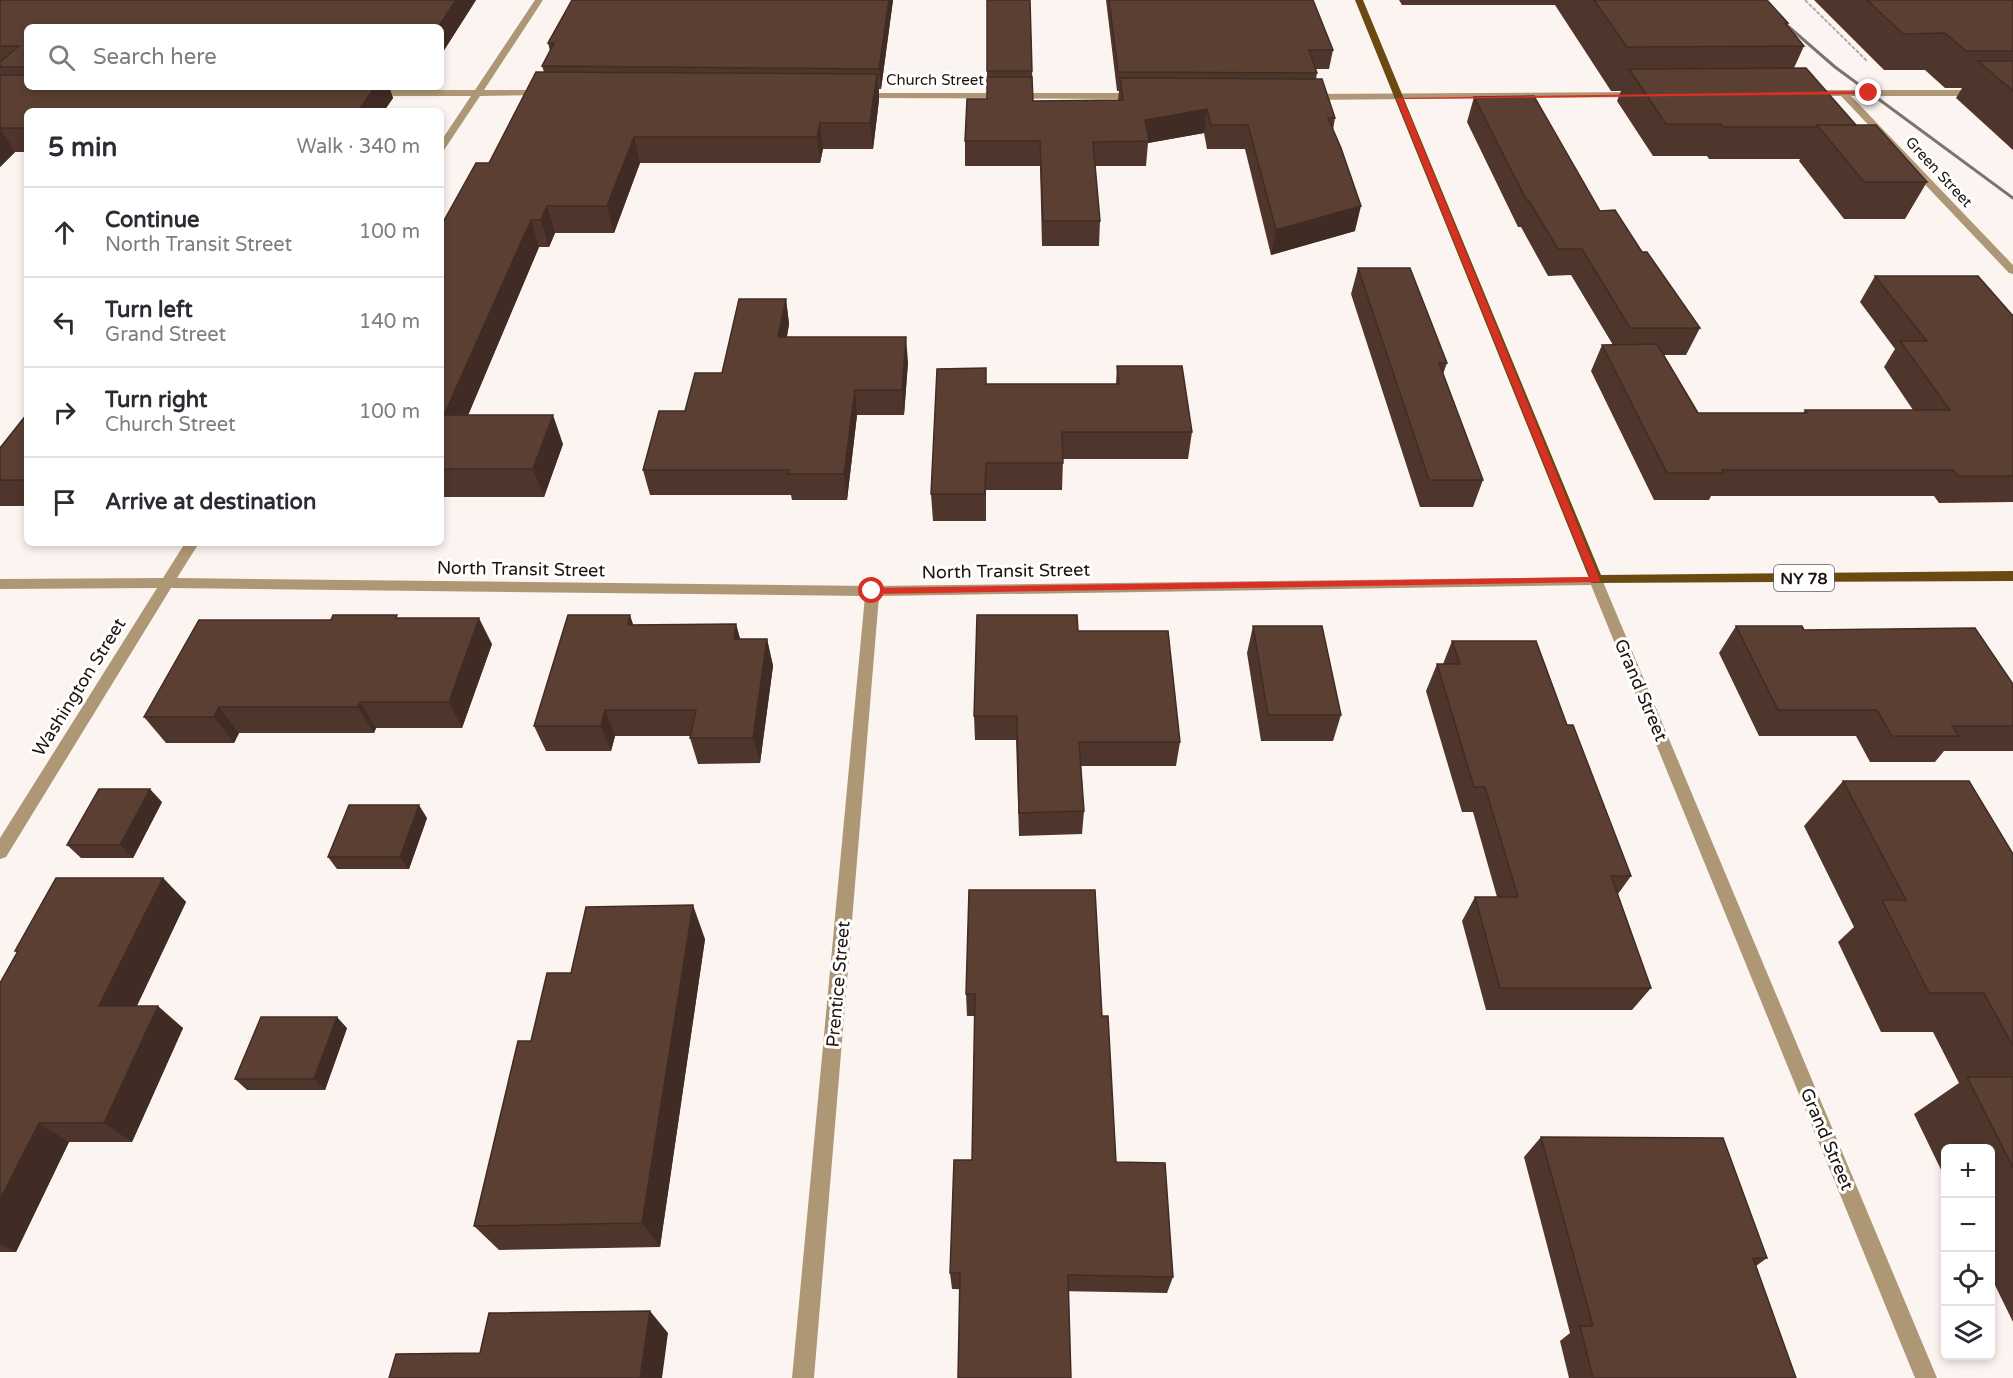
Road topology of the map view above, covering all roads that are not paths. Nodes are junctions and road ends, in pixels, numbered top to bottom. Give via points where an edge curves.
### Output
1 (539, 0) edge
2 (1359, 0) edge
3 (476, 92) junction
4 (357, 93) edge
5 (560, 93) edge
6 (1797, 93) edge
7 (1843, 93) junction
8 (2013, 93) edge
9 (848, 94) edge
10 (1645, 95) edge
11 (1147, 96) edge
12 (1303, 97) edge
13 (1399, 98) junction
14 (444, 143) edge
15 (2013, 272) edge
16 (190, 546) edge
17 (2013, 576) edge
18 (1596, 580) junction
19 (167, 583) junction
20 (0, 584) edge
21 (872, 591) junction
22 (0, 852) edge
23 (803, 1378) edge
24 (1926, 1378) edge

1 - 3 street
2 - 13 main road, Grand Street
3 - 4 street
3 - 5 street
3 - 14 street
6 - 7 street
7 - 8 street
7 - 15 street, Green Street
9 - 11 street, Church Street
10 - 13 street
12 - 13 street
13 - 18 main road, Grand Street
16 - 19 street, Washington Street
17 - 18 main road, North Transit Street / NY 78
18 - 21 street, North Transit Street
18 - 24 street, Grand Street
19 - 20 street, North Transit Street
19 - 21 street, North Transit Street
19 - 22 street, Washington Street
21 - 23 street, Prentice Street

